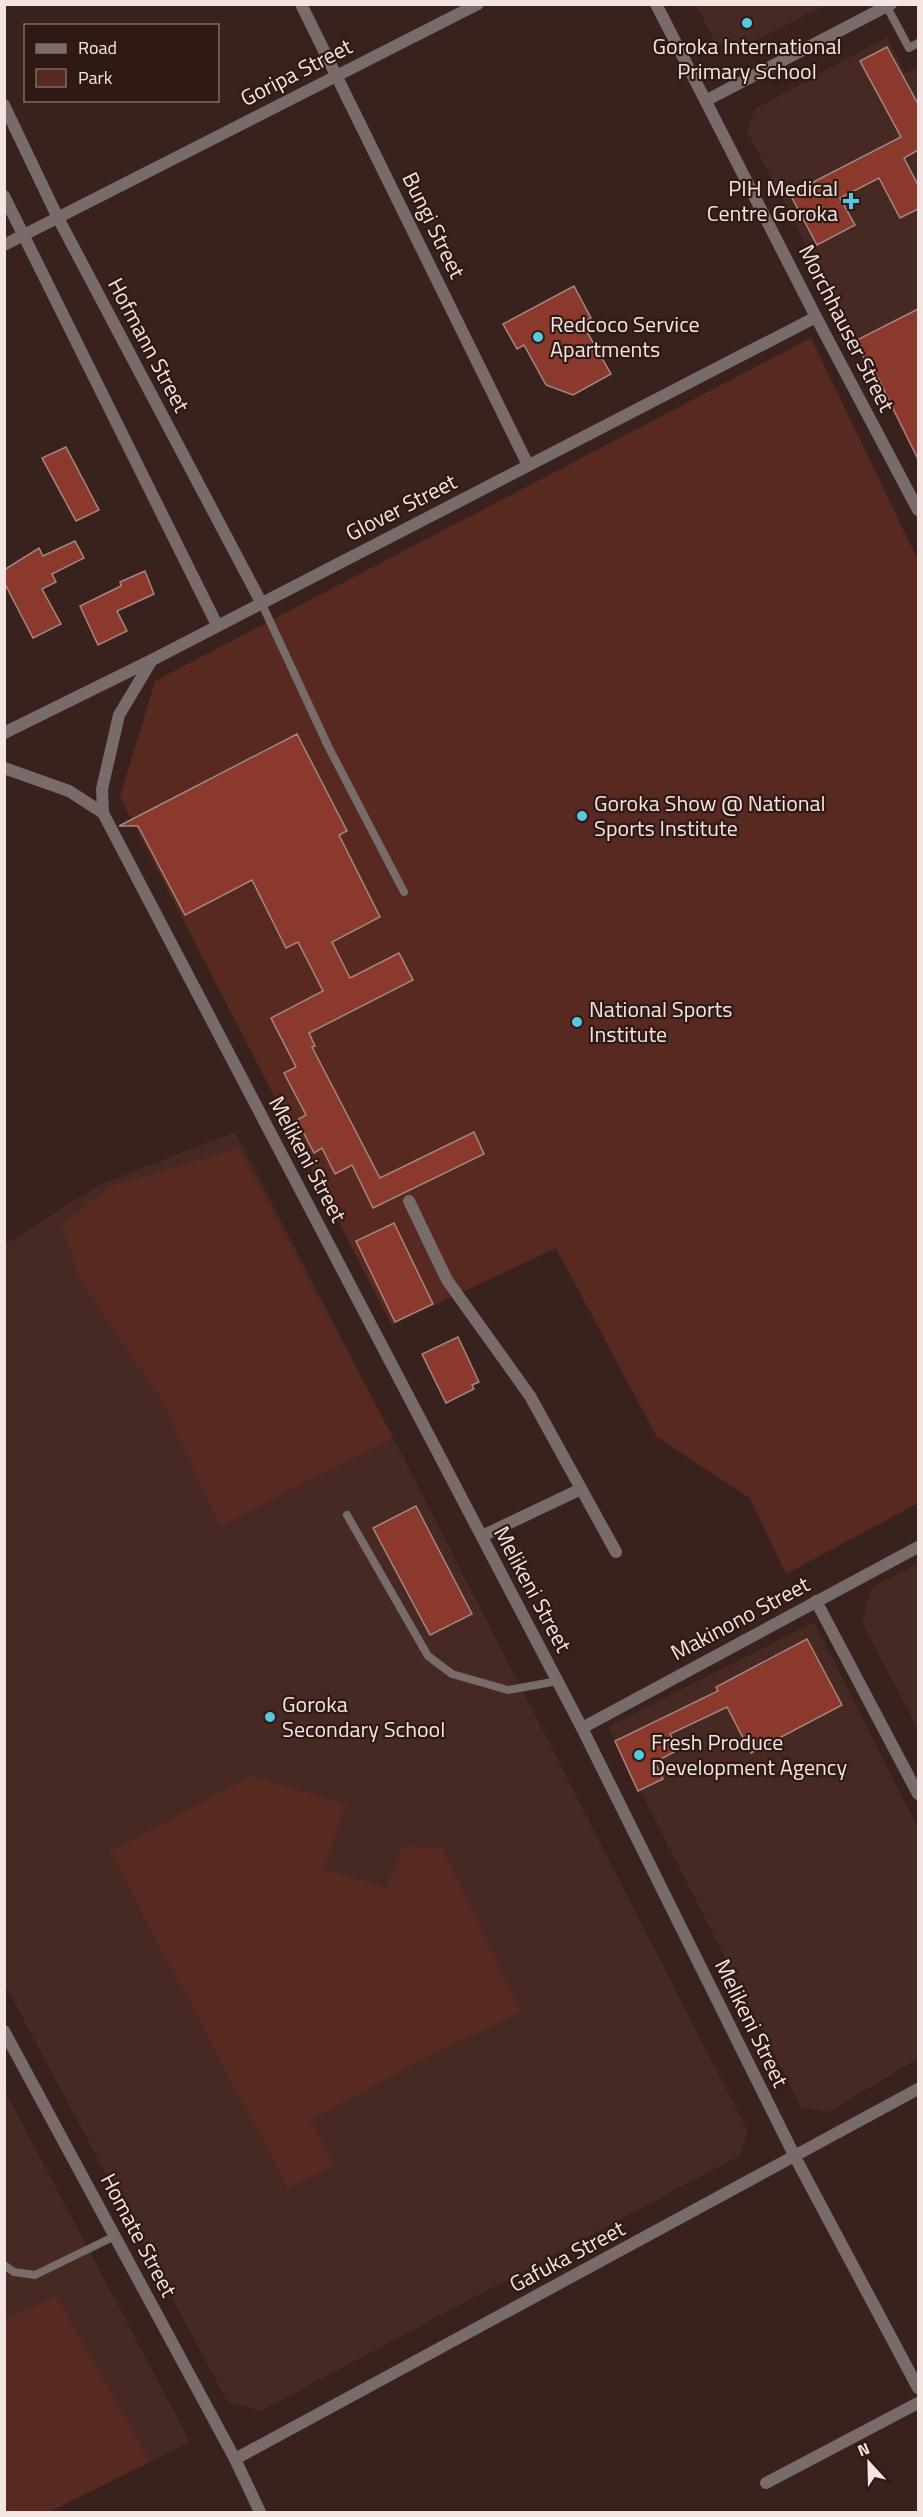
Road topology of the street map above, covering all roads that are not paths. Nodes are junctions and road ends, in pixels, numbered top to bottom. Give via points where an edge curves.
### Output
1 (302, 4) edge
2 (478, 4) edge
3 (656, 4) edge
4 (889, 6) edge
5 (918, 43) edge
6 (336, 75) junction
7 (706, 100) junction
8 (4, 105) edge
9 (4, 196) edge
10 (57, 216) junction
11 (24, 233) junction
12 (4, 245) edge
13 (816, 317) junction
14 (528, 465) junction
15 (918, 510) edge
16 (261, 602) junction
17 (218, 625) junction
18 (152, 660) junction
19 (4, 733) edge
20 (4, 768) edge
21 (103, 813) junction
22 (404, 892) dead end
23 (409, 1201) dead end
24 (581, 1489) junction
25 (347, 1515) dead end
26 (482, 1536) junction
27 (918, 1547) edge
28 (616, 1552) dead end
29 (816, 1601) junction
30 (558, 1681) junction
31 (582, 1728) junction
32 (918, 1794) edge
33 (4, 2031) edge
34 (918, 2090) edge
35 (795, 2157) junction
36 (115, 2236) junction
37 (4, 2265) edge
38 (918, 2388) edge
39 (918, 2403) edge
40 (236, 2459) junction
41 (766, 2483) dead end
42 (260, 2512) edge

1 - 6 street, Bungi Street
2 - 6 street, Goripa Street
3 - 7 street, Morchhauser Street
4 - 5 lane via 909,48
4 - 7 street
6 - 10 street, Goripa Street
6 - 14 street, Bungi Street
7 - 13 street, Morchhauser Street
8 - 10 street, Hofmann Street
9 - 11 street
10 - 11 street, Goripa Street
10 - 16 street, Hofmann Street
11 - 12 street, Goripa Street
11 - 17 street
13 - 14 street, Glover Street
13 - 15 street, Morchhauser Street
14 - 16 street, Glover Street
16 - 17 street, Glover Street
16 - 22 lane via 328,746
17 - 18 street, Glover Street
18 - 19 street, Glover Street
18 - 21 street, Melikeni Street via 119,715 102,789
20 - 21 street, Melikeni Street via 69,791
21 - 26 street, Melikeni Street
23 - 24 street via 447,1280 530,1396
24 - 26 street
24 - 28 street
25 - 30 lane via 428,1656 452,1674 508,1690
26 - 30 street, Melikeni Street
27 - 29 street, Makinono Street
29 - 31 street, Makinono Street
29 - 32 street
30 - 31 street, Melikeni Street
31 - 35 street, Melikeni Street
33 - 36 street, Homate Street
34 - 35 street, Gafuka Street
35 - 38 street, Melikeni Street
35 - 40 street, Gafuka Street
36 - 37 lane via 35,2275 14,2272
36 - 40 street, Homate Street
39 - 41 street
40 - 42 street, Homate Street

